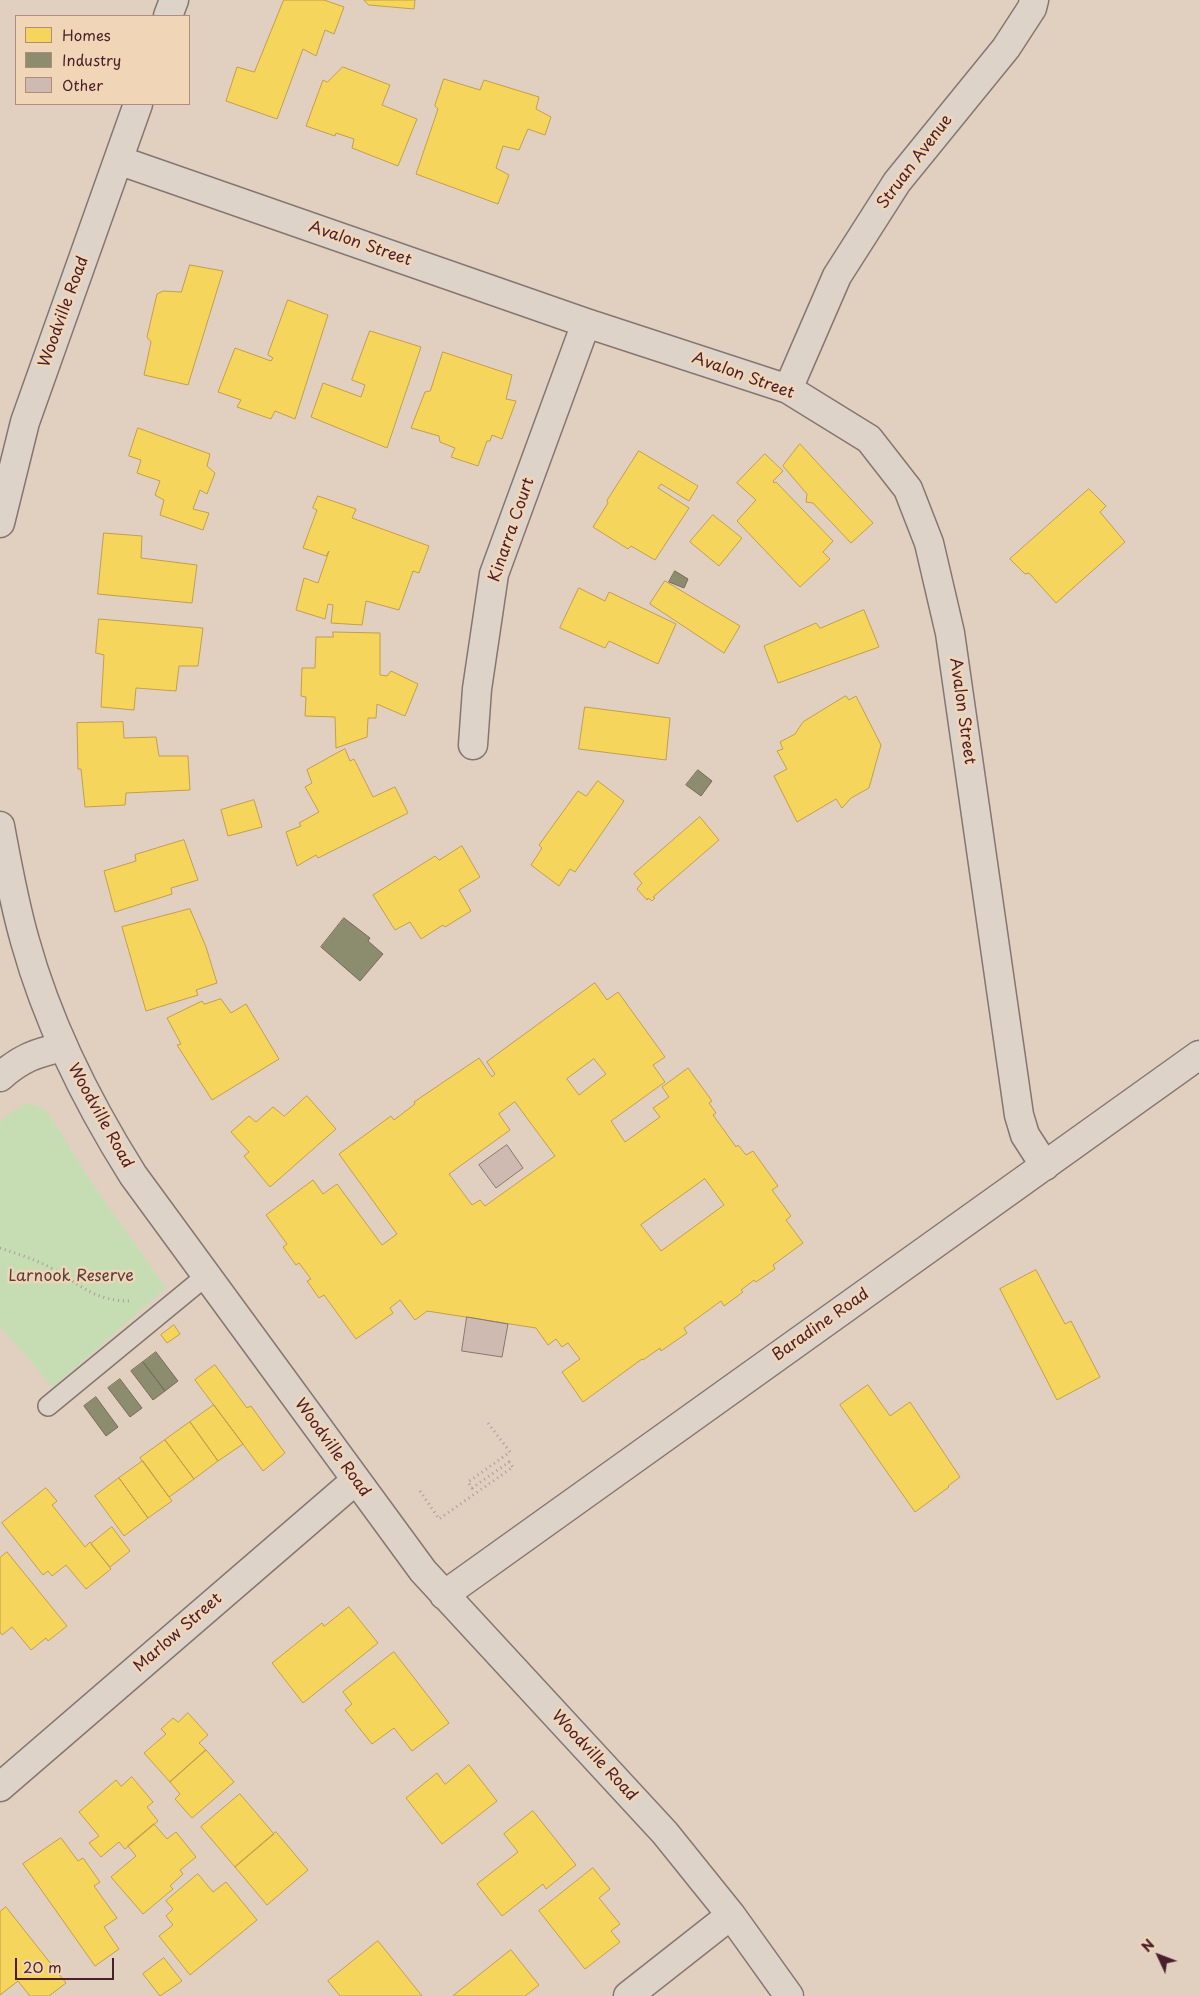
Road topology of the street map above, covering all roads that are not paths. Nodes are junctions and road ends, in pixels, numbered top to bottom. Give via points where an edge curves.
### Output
1 (174, 0) edge
2 (1034, 0) edge
3 (168, 15) edge
4 (138, 105) edge
5 (118, 160) junction
6 (586, 323) junction
7 (788, 390) junction
8 (0, 523) edge
9 (473, 745) dead end
10 (0, 826) edge
11 (63, 1046) junction
12 (1199, 1056) edge
13 (0, 1077) edge
14 (1045, 1166) junction
15 (206, 1276) junction
16 (48, 1406) dead end
17 (356, 1480) junction
18 (444, 1595) junction
19 (0, 1787) edge
20 (731, 1915) junction
21 (628, 1996) edge
22 (789, 1996) edge

1 - 3 street
2 - 7 street, Struan Avenue via 1006,48 897,182 842,268
4 - 5 street, Woodville Road
5 - 6 street, Avalon Street
5 - 8 street, Woodville Road via 25,422
6 - 7 street, Avalon Street
6 - 9 street, Kinarra Court via 494,574 477,689
7 - 14 street, Avalon Street via 869,439 908,489 929,543 950,633 1019,1115 1025,1135
10 - 11 street, Woodville Road via 25,941
11 - 13 street via 28,1056
11 - 15 street, Woodville Road via 104,1129
12 - 14 street, Baradine Road
14 - 18 street, Baradine Road
15 - 16 lane
15 - 17 street, Woodville Road
17 - 18 street, Woodville Road
17 - 19 street, Marlow Street
18 - 20 street, Woodville Road via 665,1833
20 - 21 street
20 - 22 street, Woodville Road

